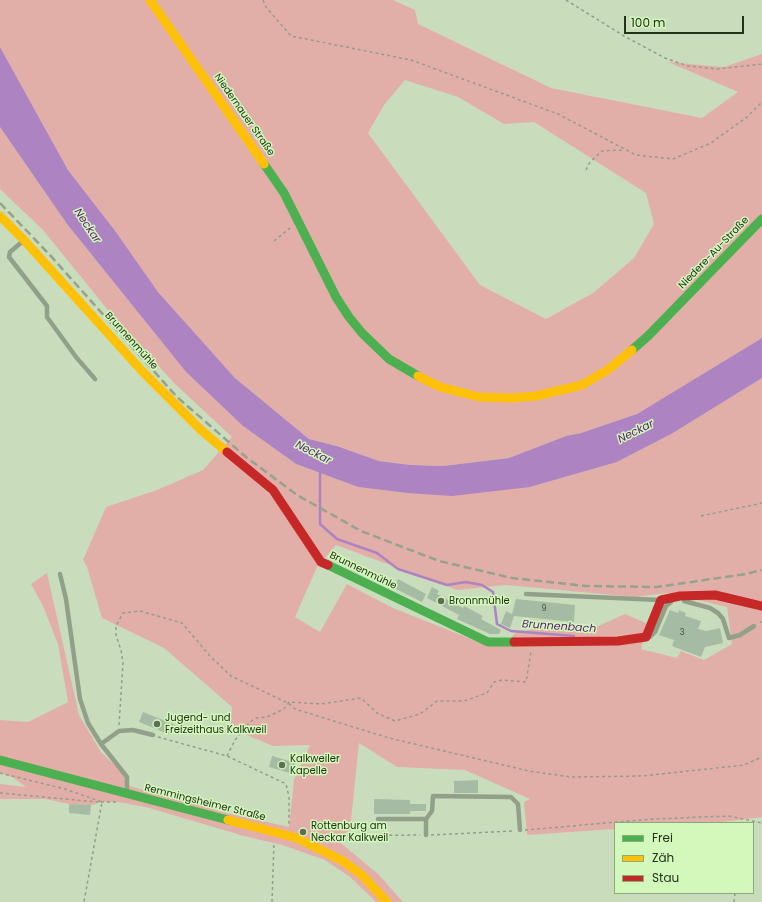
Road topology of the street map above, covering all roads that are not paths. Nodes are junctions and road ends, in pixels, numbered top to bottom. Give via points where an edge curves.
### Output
1 (150, 0) edge
2 (0, 216) edge
3 (762, 219) edge
4 (24, 240) junction
5 (312, 248) joint
6 (95, 379) dead end
7 (60, 574) dead end
8 (526, 594) dead end
9 (661, 600) junction
10 (762, 606) edge
11 (754, 626) dead end
12 (646, 637) junction
13 (153, 735) road end
14 (101, 744) junction
15 (0, 760) edge
16 (127, 794) junction
17 (378, 819) dead end
18 (426, 819) junction
19 (520, 830) road end
20 (426, 835) road end
21 (387, 902) edge

1 - 5 street, Niedernauer Straße via 284,193
2 - 4 street, Brunnenmühle
3 - 5 street, Niedere-Au-Straße via 634,349 608,369 582,385 536,396 512,398 479,397 447,389 404,369 376,348 349,317 336,297
4 - 6 lane via 10,252 9,257 47,306 47,317 76,358
4 - 12 street, Brunnenmühle via 190,419 273,490 321,562 488,642 618,641
7 - 14 lane via 80,699 88,722
8 - 9 lane
9 - 10 street via 680,596 715,595
9 - 12 street
11 - 12 lane via 740,635 729,638 723,619 718,613 688,601 677,600 666,606 654,634
13 - 14 lane via 133,730 119,731
14 - 16 lane via 128,777
15 - 16 street, Remmingsheimer Straße
16 - 21 street, Remmingsheimer Straße via 287,834 343,861 363,876
17 - 18 lane
18 - 19 lane via 432,810 433,796 511,797 518,804
18 - 20 lane

